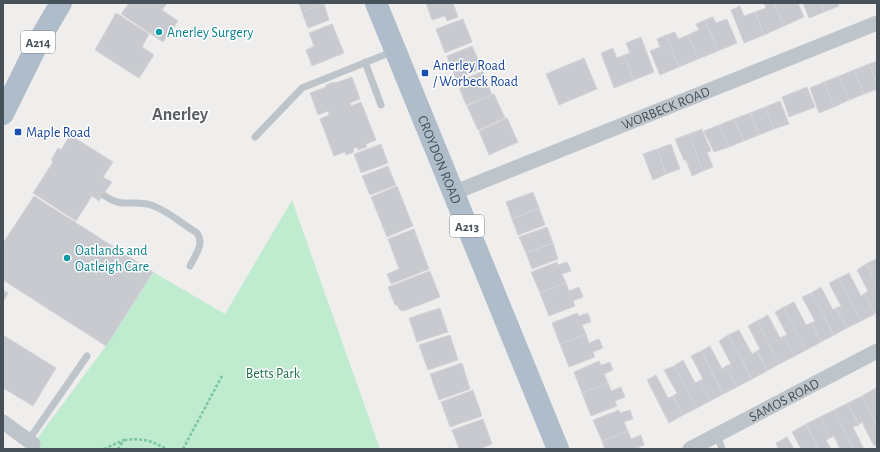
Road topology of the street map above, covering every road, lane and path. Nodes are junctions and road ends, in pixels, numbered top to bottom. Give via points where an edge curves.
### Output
1 (61, 3) edge
2 (376, 3) edge
3 (877, 23) edge
4 (396, 51) junction
5 (365, 62) junction
6 (381, 105) dead end
7 (3, 114) edge
8 (255, 137) dead end
9 (454, 193) junction
10 (106, 196) dead end
11 (190, 266) dead end
12 (877, 351) edge
13 (86, 356) dead end
14 (222, 374) dead end
15 (3, 422) edge
16 (717, 435) junction
17 (124, 440) junction
18 (31, 442) joint
19 (104, 449) edge
20 (118, 449) edge
21 (166, 449) edge
22 (183, 449) edge
23 (558, 449) edge
24 (690, 449) edge
25 (722, 449) edge

1 - 7 main road, A214
2 - 4 main road, CROYDON ROAD / A213
3 - 9 street, WORBECK ROAD
4 - 5 lane
4 - 9 main road, CROYDON ROAD / A213
5 - 6 lane
5 - 8 lane via 302,88
9 - 23 main road, CROYDON ROAD / A213
10 - 11 lane via 120,203 150,204 197,233 201,244
12 - 16 street, SAMOS ROAD
13 - 18 lane
14 - 22 path
15 - 18 street
16 - 24 street, SAMOS ROAD
16 - 25 lane
17 - 19 path
17 - 20 path
17 - 21 path via 139,438

